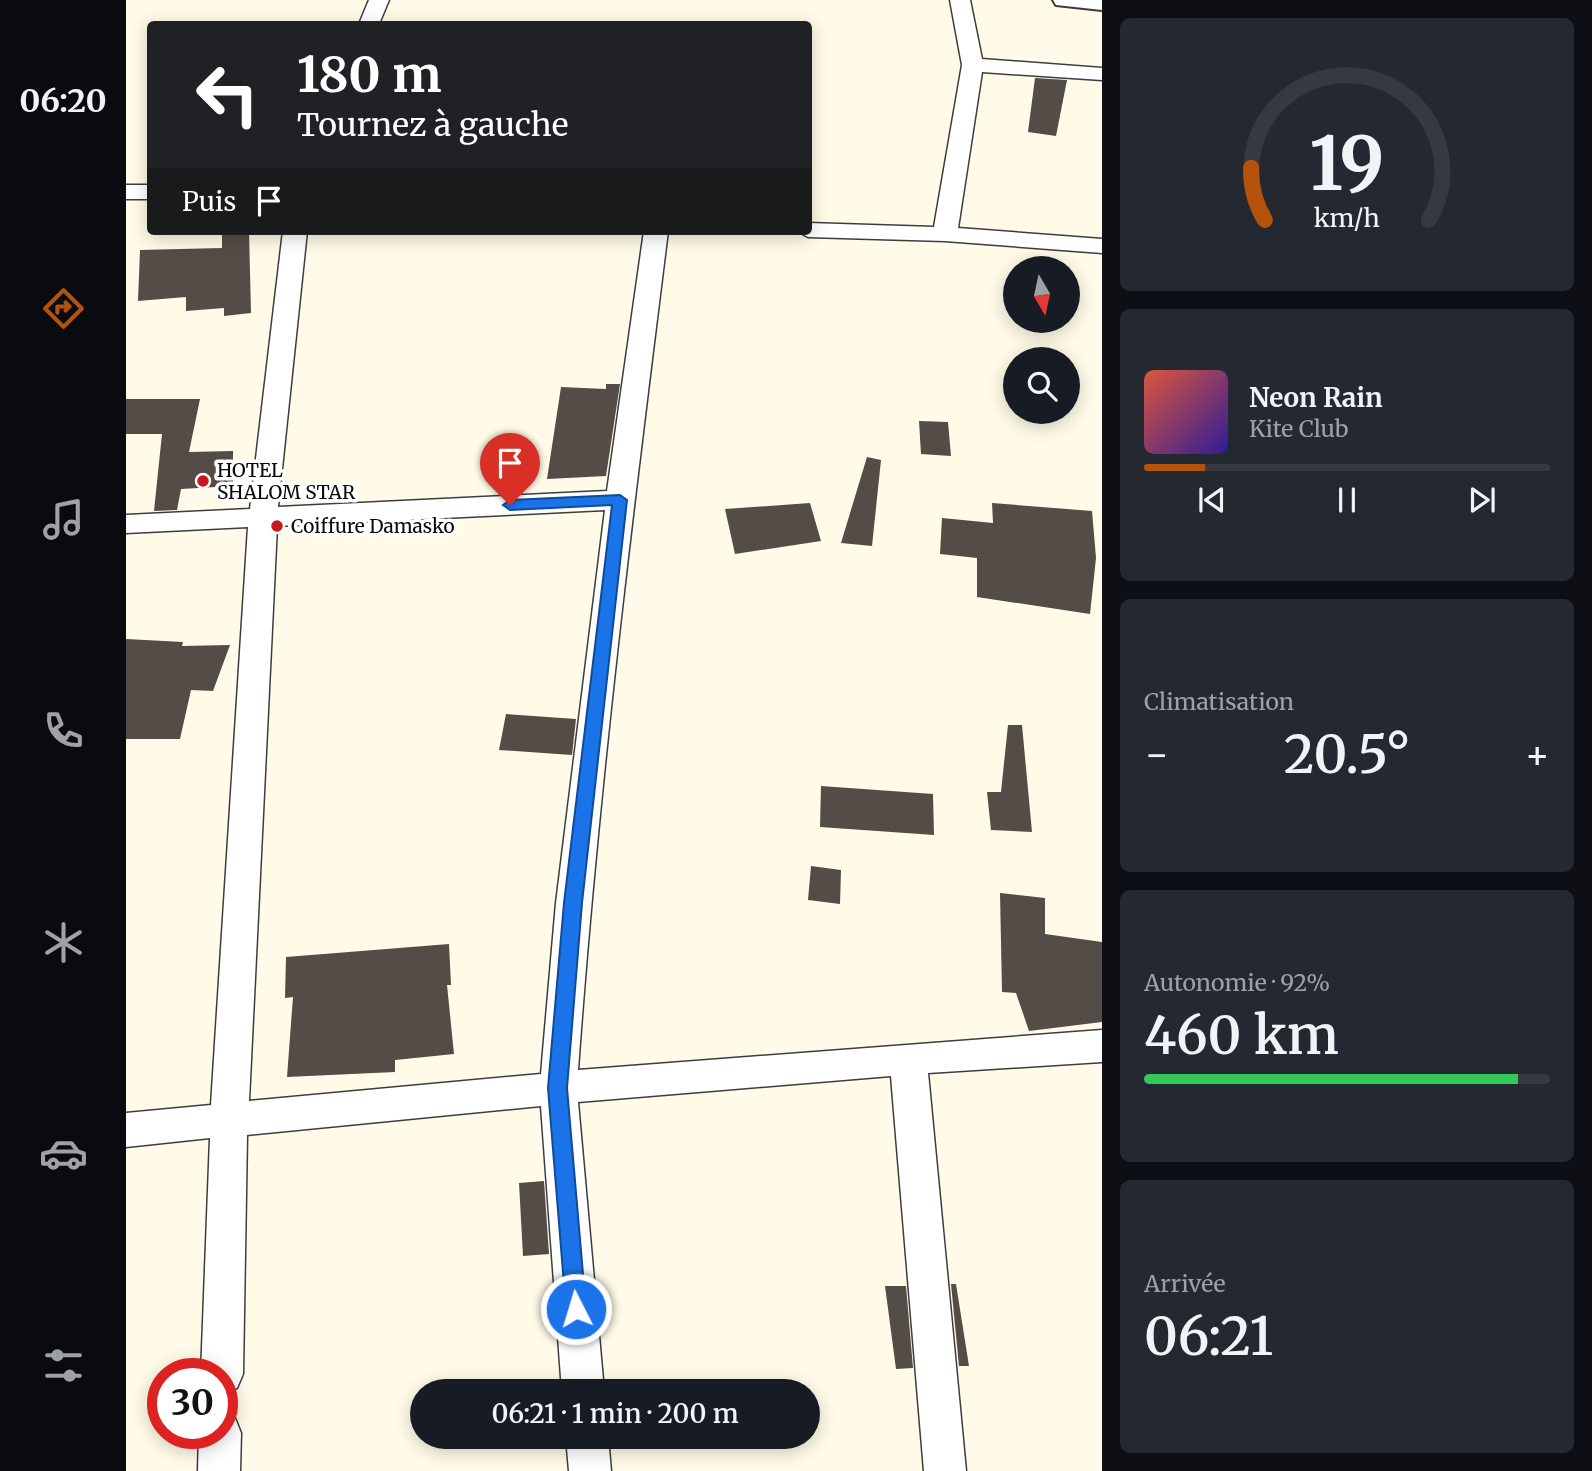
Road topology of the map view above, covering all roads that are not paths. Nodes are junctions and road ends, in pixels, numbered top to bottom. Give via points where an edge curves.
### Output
1 (379, 0) edge
2 (960, 0) edge
3 (1065, 0) edge
4 (1102, 3) edge
5 (370, 21) edge
6 (973, 65) junction
7 (1102, 74) edge
8 (126, 192) edge
9 (147, 192) edge
10 (812, 230) edge
11 (945, 234) junction
12 (295, 235) edge
13 (655, 235) edge
14 (1102, 246) edge
15 (620, 500) junction
16 (263, 516) junction
17 (126, 524) edge
18 (1102, 1046) edge
19 (908, 1059) junction
20 (558, 1088) junction
21 (229, 1120) junction
22 (126, 1130) edge
23 (222, 1358) edge
24 (582, 1379) edge
25 (220, 1449) edge
26 (588, 1449) edge
27 (219, 1471) edge
28 (590, 1471) edge
29 (946, 1471) edge

1 - 5 street
2 - 6 street
3 - 4 street
6 - 7 street
6 - 11 street
8 - 9 street
10 - 11 street
11 - 14 street
12 - 16 street
13 - 15 street
15 - 16 street
15 - 20 street via 573,903
16 - 17 street
16 - 21 street
18 - 19 street
19 - 20 street
19 - 29 street
20 - 21 street
20 - 24 street
21 - 22 street
21 - 23 street
25 - 27 street
26 - 28 street

